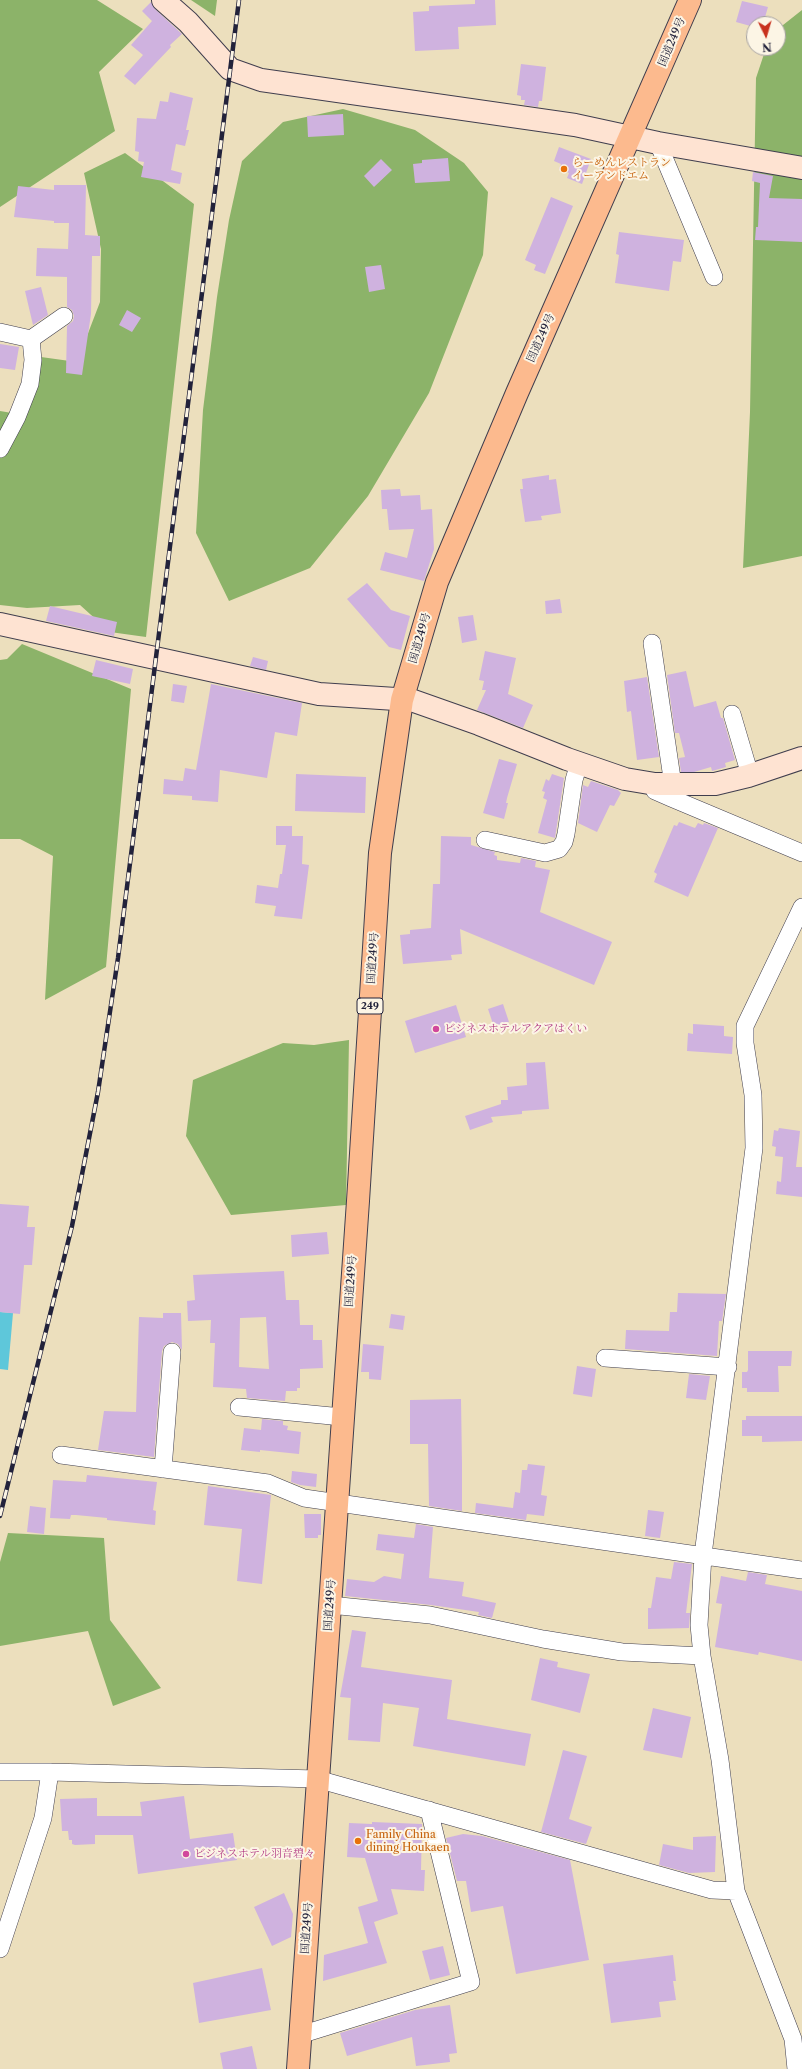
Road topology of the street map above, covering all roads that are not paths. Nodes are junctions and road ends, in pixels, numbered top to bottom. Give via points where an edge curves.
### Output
1 (163, 0) edge
2 (690, 0) edge
3 (631, 137) junction
4 (658, 143) junction
5 (802, 168) edge
6 (714, 277) dead end
7 (64, 316) dead end
8 (0, 332) edge
9 (31, 339) junction
10 (0, 449) edge
11 (0, 624) edge
12 (652, 643) dead end
13 (402, 700) junction
14 (732, 714) dead end
15 (802, 758) edge
16 (579, 763) junction
17 (750, 775) junction
18 (664, 784) junction
19 (485, 840) dead end
20 (802, 854) edge
21 (802, 907) edge
22 (172, 1352) dead end
23 (605, 1358) dead end
24 (728, 1367) junction
25 (239, 1407) dead end
26 (342, 1417) junction
27 (61, 1456) dead end
28 (163, 1469) junction
29 (337, 1502) junction
30 (703, 1555) junction
31 (802, 1570) edge
32 (330, 1604) junction
33 (702, 1656) junction
34 (0, 1772) edge
35 (50, 1772) junction
36 (317, 1779) junction
37 (429, 1810) junction
38 (736, 1891) junction
39 (0, 1949) edge
40 (300, 2035) junction
41 (298, 2069) edge
42 (796, 2069) edge

1 - 3 street via 188,22 230,69 261,80 575,125
2 - 3 highway, 国道249号 / 249
3 - 4 street
3 - 13 highway, 国道249号 / 249 via 436,582
4 - 5 street
4 - 6 street
7 - 9 street
8 - 9 street
9 - 10 street via 33,360 30,384 18,417
11 - 13 street via 319,694
12 - 18 street
13 - 16 street via 411,700 479,724
13 - 26 highway, 国道249号 / 249 via 380,853
14 - 17 street
15 - 17 street
16 - 18 street via 625,779
16 - 19 street via 566,834 559,849 545,853
17 - 18 street via 715,784
18 - 20 street via 655,791
21 - 24 street via 745,1026 753,1095 754,1148
22 - 28 street
23 - 24 street
24 - 30 street
25 - 26 street
26 - 29 highway, 国道249号 / 249
27 - 28 street
28 - 29 street via 268,1483 304,1498
29 - 30 street
29 - 32 highway, 国道249号 / 249
30 - 31 street
30 - 33 street via 699,1625
32 - 33 street via 430,1615 543,1639 622,1652
32 - 36 highway, 国道249号 / 249
33 - 38 street via 720,1760
34 - 35 street
35 - 36 street
35 - 39 street via 43,1818
36 - 37 street
36 - 40 highway, 国道249号 / 249
37 - 38 street via 712,1890
37 - 40 street via 471,1982
38 - 42 street via 793,2038
40 - 41 highway, 国道249号 / 249

